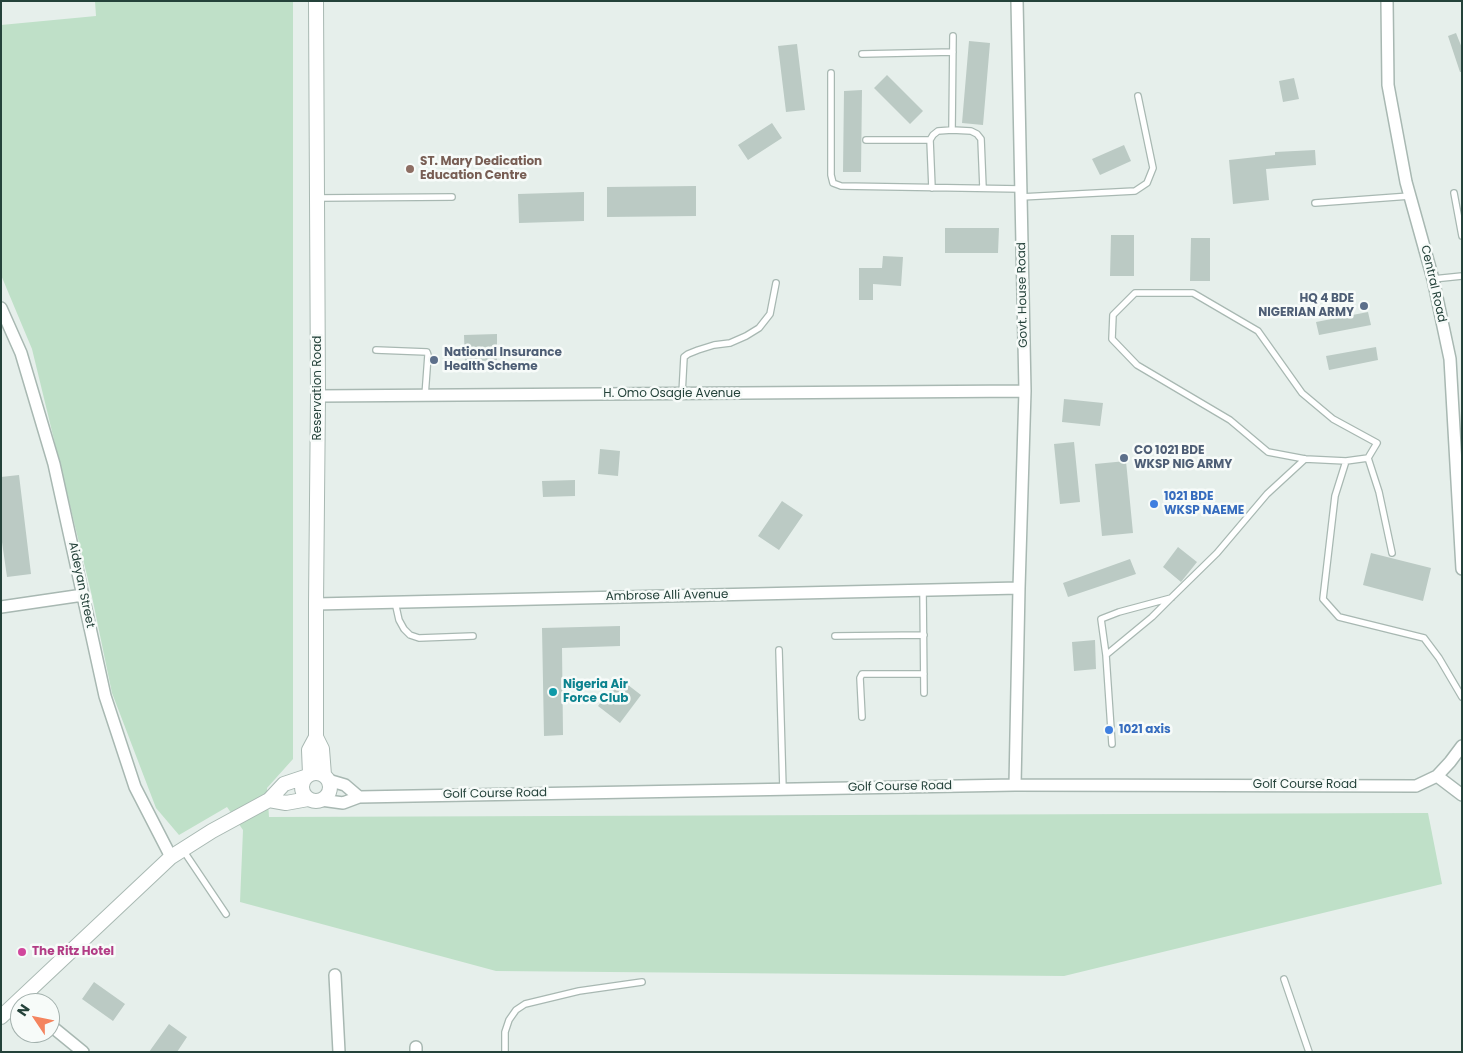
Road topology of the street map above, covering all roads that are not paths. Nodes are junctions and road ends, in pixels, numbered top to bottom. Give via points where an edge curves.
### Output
1 (316, 1) edge
2 (1017, 1) edge
3 (1387, 1) edge
4 (953, 36) dead end
5 (953, 52) junction
6 (862, 54) dead end
7 (831, 73) dead end
8 (1138, 96) dead end
9 (952, 130) junction
10 (866, 140) dead end
11 (930, 140) junction
12 (932, 188) junction
13 (982, 188) junction
14 (1021, 193) junction
15 (1454, 193) dead end
16 (1410, 196) junction
17 (452, 197) dead end
18 (317, 198) junction
19 (1315, 203) dead end
20 (1460, 217) edge
21 (1462, 236) edge
22 (1462, 276) edge
23 (1433, 279) junction
24 (776, 283) dead end
25 (1, 308) edge
26 (376, 350) dead end
27 (1450, 359) junction
28 (1462, 359) edge
29 (1024, 391) junction
30 (682, 394) junction
31 (318, 396) junction
32 (425, 396) junction
33 (1368, 458) junction
34 (1305, 459) junction
35 (1346, 461) junction
36 (1460, 521) edge
37 (1392, 553) dead end
38 (1462, 569) edge
39 (1018, 588) junction
40 (923, 590) junction
41 (83, 595) junction
42 (1171, 598) junction
43 (395, 602) junction
44 (316, 604) junction
45 (1, 607) edge
46 (924, 635) junction
47 (473, 636) dead end
48 (835, 636) dead end
49 (778, 650) dead end
50 (1106, 655) junction
51 (924, 674) junction
52 (924, 693) dead end
53 (1462, 697) edge
54 (862, 717) dead end
55 (316, 737) junction
56 (1112, 744) dead end
57 (1462, 746) edge
58 (308, 775) junction
59 (1437, 776) junction
60 (326, 778) junction
61 (1015, 785) junction
62 (783, 789) junction
63 (1462, 795) edge
64 (360, 797) junction
65 (269, 800) junction
66 (315, 800) junction
67 (177, 854) junction
68 (226, 914) dead end
69 (335, 975) dead end
70 (1284, 979) dead end
71 (642, 982) dead end
72 (30, 993) edge
73 (60, 1033) edge
74 (83, 1052) edge
75 (338, 1052) edge
76 (505, 1052) edge
77 (1309, 1052) edge

1 - 18 street, Reservation Road
2 - 14 street, Govt. House Road
3 - 16 street, Central Road via 1388,85
4 - 5 lane
5 - 6 lane
5 - 9 lane
7 - 12 lane via 833,183 841,186
8 - 14 lane via 1153,168 1147,183 1134,191
9 - 11 lane via 938,131
9 - 13 lane via 972,131 981,139
10 - 11 lane
11 - 12 lane
12 - 13 lane
13 - 14 lane
14 - 29 street, Govt. House Road
15 - 20 lane
16 - 19 lane
16 - 23 street, Central Road
17 - 18 lane
18 - 31 street, Reservation Road
20 - 21 lane
22 - 23 lane
23 - 27 street, Central Road
24 - 30 lane via 770,314 759,328 730,343 698,350 684,358
25 - 41 street, Aideyan Street via 21,353 54,464
26 - 32 lane via 427,352
27 - 28 street
27 - 36 street, Central Road
29 - 30 street, H. Omo Osagie Avenue
29 - 39 street, Govt. House Road
30 - 32 street, H. Omo Osagie Avenue
31 - 32 street, H. Omo Osagie Avenue
31 - 44 street, Reservation Road
33 - 34 lane via 1377,443 1334,419 1302,393 1258,331 1193,293 1135,293 1113,315 1112,339 1137,366 1230,420 1268,452
33 - 35 lane
33 - 37 lane
34 - 35 lane
34 - 42 lane via 1267,494 1217,553
35 - 53 lane via 1335,496 1323,600 1339,617 1424,638
36 - 38 street, Central Road
39 - 40 street, Ambrose Alli Avenue
39 - 61 street, Govt. House Road
40 - 43 street, Ambrose Alli Avenue
40 - 46 lane
41 - 45 street
41 - 67 street, Aideyan Street via 105,696 135,787
42 - 50 lane
42 - 50 lane via 1101,619
43 - 44 street, Ambrose Alli Avenue
43 - 47 lane via 399,620 410,635 419,638
44 - 55 street, Reservation Road
46 - 48 lane
46 - 51 lane
49 - 62 lane
50 - 56 lane
51 - 52 lane
51 - 54 lane via 862,674
55 - 58 street, Reservation Road via 309,750
55 - 60 street via 322,749
57 - 59 street, Golf Course Road
58 - 60 street via 318,772
58 - 65 street via 284,784
58 - 66 street via 301,786 302,792
59 - 61 street, Golf Course Road via 1416,786
59 - 63 street
60 - 64 street via 345,785
60 - 66 street via 330,789 326,798
61 - 62 street, Golf Course Road
62 - 64 street, Golf Course Road
64 - 66 street, Golf Course Road via 343,803
65 - 66 street via 286,803
65 - 67 street
67 - 68 lane
67 - 72 street
69 - 75 street
70 - 77 lane
71 - 76 lane via 579,990 525,1004 509,1020
73 - 74 street

